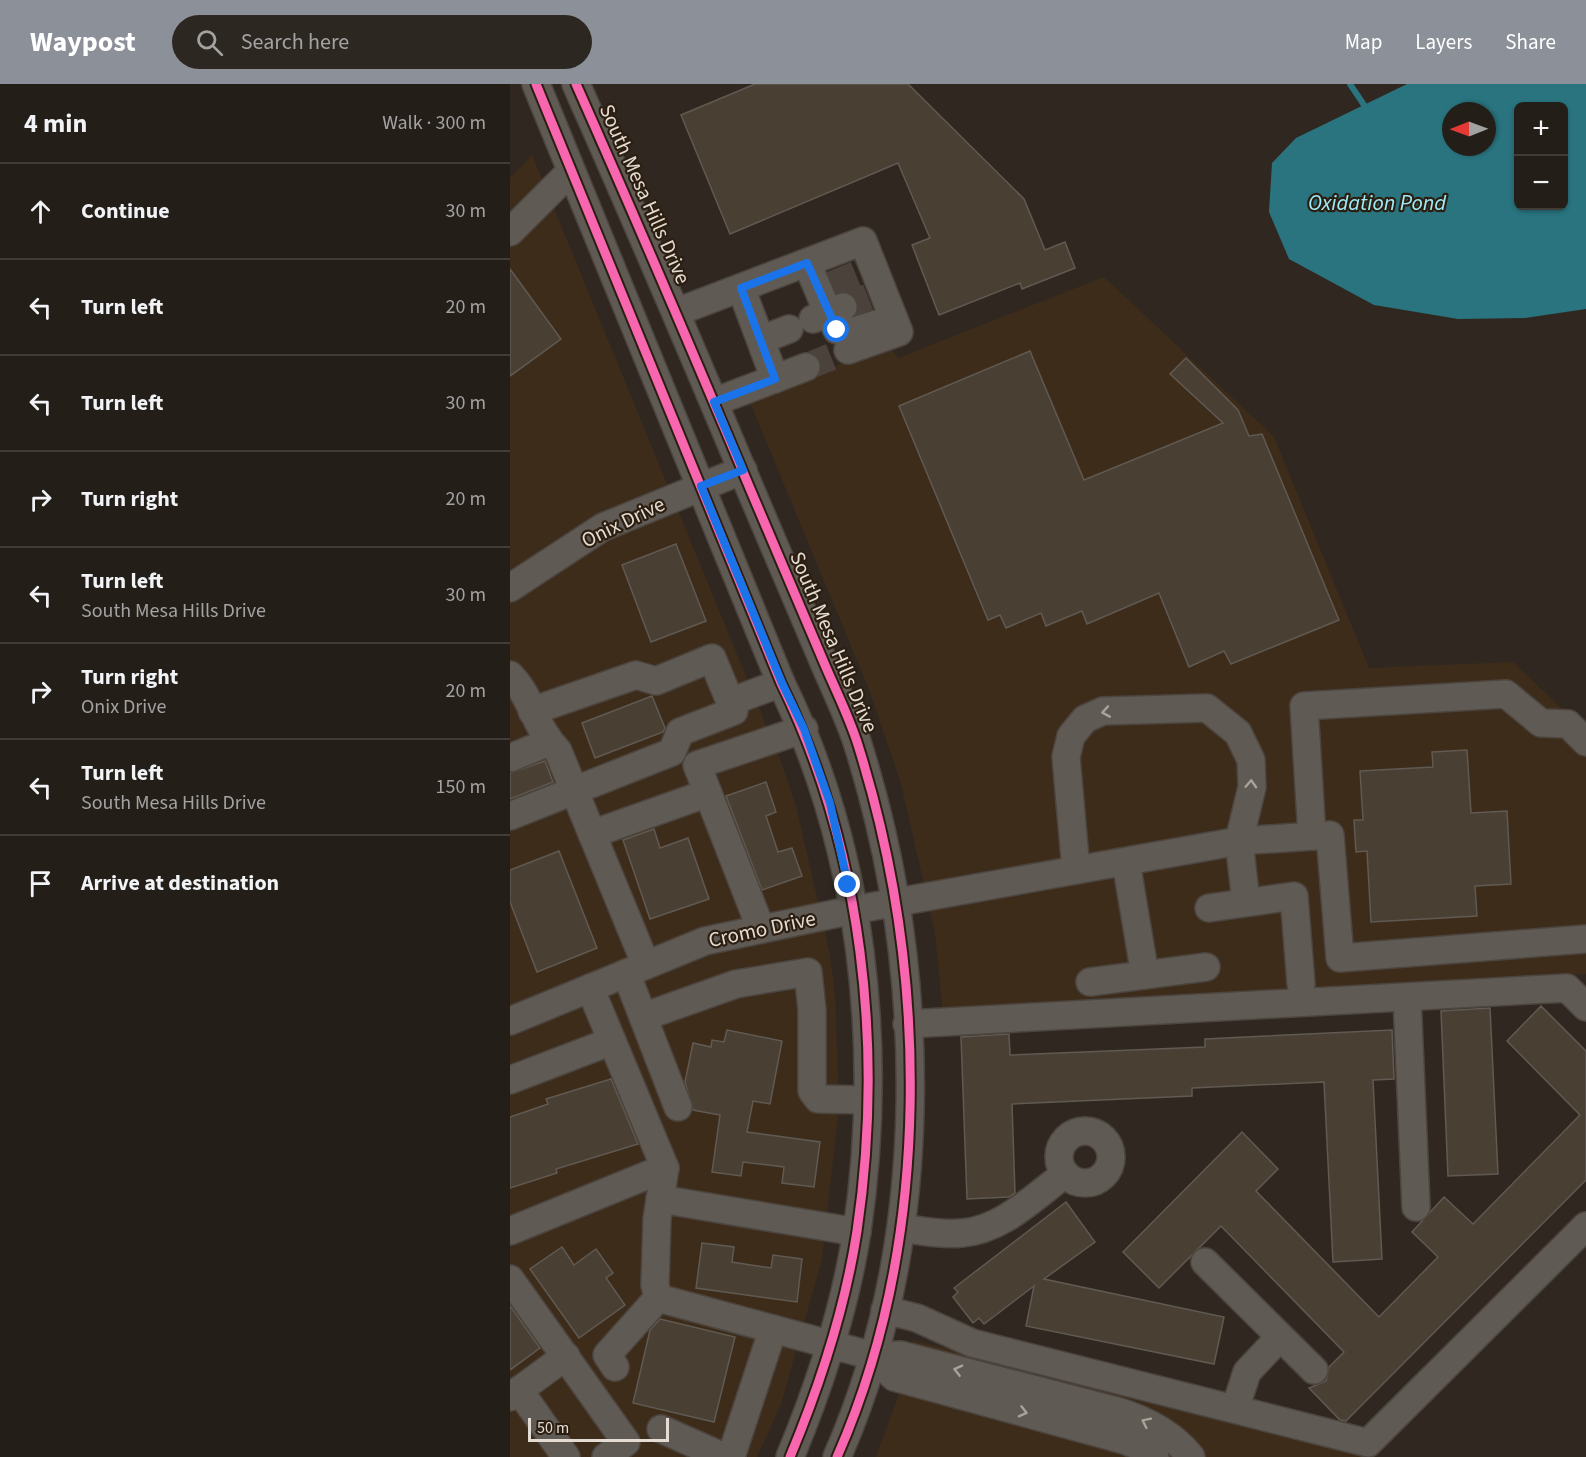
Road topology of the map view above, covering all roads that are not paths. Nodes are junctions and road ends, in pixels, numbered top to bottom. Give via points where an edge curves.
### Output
1 (536, 84) edge
2 (576, 84) edge
3 (571, 171) junction
4 (510, 232) edge
5 (807, 263) junction
6 (741, 288) junction
7 (820, 307) junction
8 (677, 312) junction
9 (896, 325) junction
10 (761, 340) junction
11 (848, 350) tunnel mouth
12 (806, 366) tunnel mouth
13 (775, 379) junction
14 (714, 402) junction
15 (743, 470) junction
16 (701, 486) junction
17 (510, 588) edge
18 (510, 675) edge
19 (782, 683) junction
20 (730, 702) junction
21 (532, 711) junction
22 (804, 729) junction
23 (549, 742) junction
24 (1586, 742) edge
25 (510, 758) edge
26 (574, 790) junction
27 (708, 793) junction
28 (510, 816) edge
29 (592, 834) junction
30 (1312, 836) junction
31 (1239, 841) junction
32 (1126, 862) junction
33 (1076, 870) junction
34 (1246, 902) junction
35 (894, 904) junction
36 (1209, 908) dead end
37 (853, 910) junction
38 (761, 929) junction
39 (1586, 939) edge
40 (1206, 967) dead end
41 (636, 969) junction
42 (1145, 975) junction
43 (1090, 982) dead end
44 (1301, 984) dead end
45 (590, 988) junction
46 (1407, 997) junction
47 (1586, 1007) edge
48 (513, 1013) edge
49 (643, 1017) junction
50 (907, 1024) junction
51 (612, 1041) junction
52 (510, 1080) edge
53 (867, 1100) junction
54 (678, 1107) dead end
55 (665, 1168) junction
56 (1065, 1174) dead end
57 (660, 1199) junction
58 (1416, 1207) dead end
59 (1586, 1226) edge
60 (902, 1228) junction
61 (510, 1231) edge
62 (857, 1232) junction
63 (1205, 1262) dead end
64 (510, 1279) edge
65 (658, 1298) junction
66 (885, 1310) junction
67 (773, 1329) junction
68 (1280, 1337) junction
69 (831, 1344) junction
70 (566, 1356) junction
71 (873, 1356) junction
72 (615, 1367) dead end
73 (1314, 1370) dead end
74 (515, 1393) edge
75 (1235, 1409) junction
76 (662, 1430) dead end
77 (566, 1457) edge
78 (606, 1457) edge
79 (724, 1457) edge
80 (731, 1457) edge
81 (790, 1457) edge
82 (837, 1457) edge
83 (1155, 1457) edge
84 (1191, 1457) edge

1 - 3 street
2 - 8 street, South Mesa Hills Drive
3 - 4 street
3 - 16 street
5 - 6 street
5 - 7 street
5 - 9 street via 863,241 874,281
6 - 8 street
6 - 10 street
7 - 9 street via 837,330 848,333
7 - 10 street
8 - 14 street, South Mesa Hills Drive
9 - 11 street
10 - 13 street
12 - 13 street
13 - 14 street
14 - 15 street, South Mesa Hills Drive
15 - 16 street, Onix Drive
15 - 35 street, South Mesa Hills Drive via 857,742 880,824
16 - 17 street, Onix Drive via 603,527
16 - 19 street
18 - 21 street via 521,685
19 - 20 street
19 - 22 street
20 - 21 street via 712,658 656,681 636,675
20 - 26 street via 734,711 680,732 672,752
21 - 23 street
22 - 27 street via 697,765
22 - 37 street via 830,803
23 - 25 street
23 - 26 street via 558,752
24 - 30 street via 1568,724 1541,723 1506,694 1304,706
26 - 28 street
26 - 29 street
27 - 29 street
27 - 38 street
29 - 41 street
30 - 31 street, Cromo Drive
30 - 39 street via 1330,835 1340,958
31 - 32 street, Cromo Drive
31 -> 33 street via 1252,787 1251,760 1238,734 1207,708 1103,711 1085,719 1071,736 1066,757
31 - 34 street
32 - 33 street, Cromo Drive
32 - 42 street
33 - 35 street, Cromo Drive
34 - 36 street
34 - 44 street via 1294,896
35 - 37 street, Cromo Drive
35 - 50 street, South Mesa Hills Drive
37 - 38 street, Cromo Drive
37 - 53 street via 866,1012
38 - 41 street, Cromo Drive via 705,941
40 - 42 street
41 - 45 street, Cromo Drive
41 - 49 street
42 - 43 street
45 - 48 street, Cromo Drive
45 - 51 street
46 - 47 street via 1567,988
46 - 50 street
46 - 58 street
49 - 53 street via 736,984 808,972 812,1092 819,1099
49 - 54 street
50 - 60 street, South Mesa Hills Drive via 911,1094
51 - 52 street
51 - 55 street
53 - 62 street
55 - 57 street
55 - 61 street
56 - 60 street via 996,1224 982,1229 945,1234
57 - 62 street
57 - 65 street via 655,1285
59 - 75 street via 1368,1443
60 - 66 street, South Mesa Hills Drive
62 - 69 street
63 - 68 street
64 - 70 street
65 - 67 street
65 - 72 street via 607,1355
66 - 71 street, South Mesa Hills Drive
66 - 75 street via 917,1318 972,1343
67 - 69 street
67 - 80 street
68 - 73 street
68 - 75 street via 1247,1372
69 - 71 street
69 - 81 street
70 - 74 street
70 - 78 street via 626,1442
71 - 82 street, South Mesa Hills Drive
71 -> 83 street via 894,1377 1124,1440
84 -> 71 street via 1166,1433 1134,1416 901,1355
74 - 77 street
76 - 79 street

